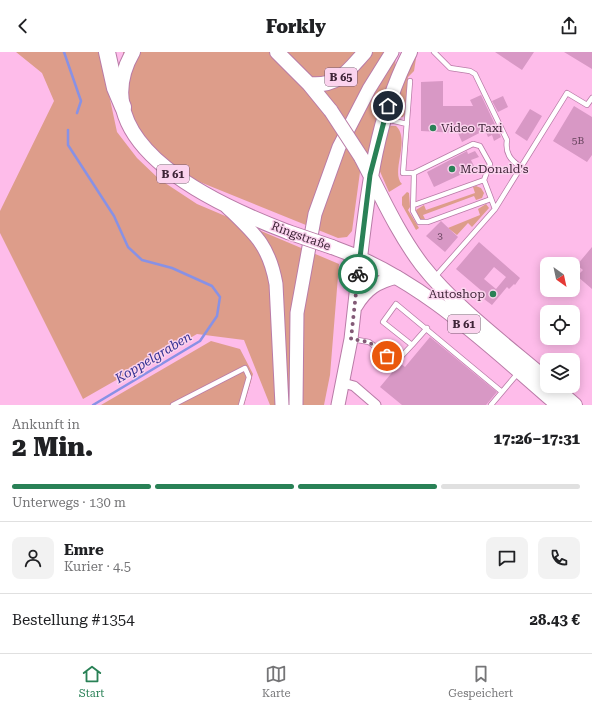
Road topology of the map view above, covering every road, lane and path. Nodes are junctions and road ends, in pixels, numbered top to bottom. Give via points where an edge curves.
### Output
1 (107, 52) edge
2 (118, 52) edge
3 (133, 52) edge
4 (277, 52) edge
5 (365, 52) edge
6 (392, 52) edge
7 (410, 52) edge
8 (434, 52) edge
9 (121, 80) junction
10 (305, 80) junction
11 (410, 81) dead end
12 (592, 98) edge
13 (123, 107) junction
14 (385, 118) junction
15 (407, 124) junction
16 (521, 167) junction
17 (414, 173) junction
18 (370, 175) junction
19 (484, 180) junction
20 (491, 199) junction
21 (222, 204) junction
22 (414, 205) junction
23 (495, 209) junction
24 (360, 258) junction
25 (397, 277) junction
26 (434, 278) junction
27 (354, 310) junction
28 (427, 328) junction
29 (351, 339) junction
30 (412, 345) junction
31 (519, 372) junction
32 (540, 374) edge
33 (343, 383) junction
34 (502, 392) junction
35 (562, 393) edge
36 (173, 405) edge
37 (241, 405) edge
38 (282, 405) edge
39 (296, 405) edge
40 (338, 405) edge
41 (376, 405) edge
42 (491, 405) edge
43 (558, 405) edge
44 (576, 405) edge

1 - 13 highway via 115,88
2 - 9 highway, B 61
3 - 9 main road, Ringstraße / B 61
4 - 10 main road, B 61
5 - 10 main road, B 65 via 332,83 325,85
6 - 39 main road via 339,147 315,214 297,313
7 - 14 main road
8 - 16 lane via 450,68 475,74 507,140 506,148 512,161
9 - 13 main road, Ringstraße / B 61
10 - 18 main road, B 61, bridge via 331,111
11 - 15 lane
12 - 16 lane via 587,105 566,93
13 - 21 main road, Ringstraße / B 61 via 134,132 153,156 175,175
14 - 15 lane
14 - 18 main road
15 - 17 lane via 403,173
16 - 23 lane
17 - 19 lane via 469,145 477,144 483,149 490,164
17 - 22 lane
18 - 24 main road
18 - 26 main road, B 61 via 403,237
19 - 20 lane
19 - 22 lane
20 - 22 lane via 425,223 417,220 413,211
20 - 23 lane
21 - 24 main road, Ringstraße / B 61, bridge via 288,232
21 - 38 main road via 257,237 264,246 273,269 276,284
23 - 26 lane
24 - 25 main road, Ringstraße / B 61
24 - 27 main road
25 - 27 main road via 374,285 362,296
25 - 31 main road, Ringstraße / B 61 via 454,316
26 - 32 main road, B 61 via 466,310
27 - 29 main road
28 - 30 lane
28 - 30 lane via 396,304 383,322
28 - 34 lane
29 - 30 lane via 369,342 396,362
29 - 33 main road
31 - 34 lane
31 - 43 main road, Ringstraße / B 61
33 - 40 main road
33 - 41 street via 354,386
34 - 42 lane
35 - 44 main road
36 - 37 lane via 245,368 249,377

